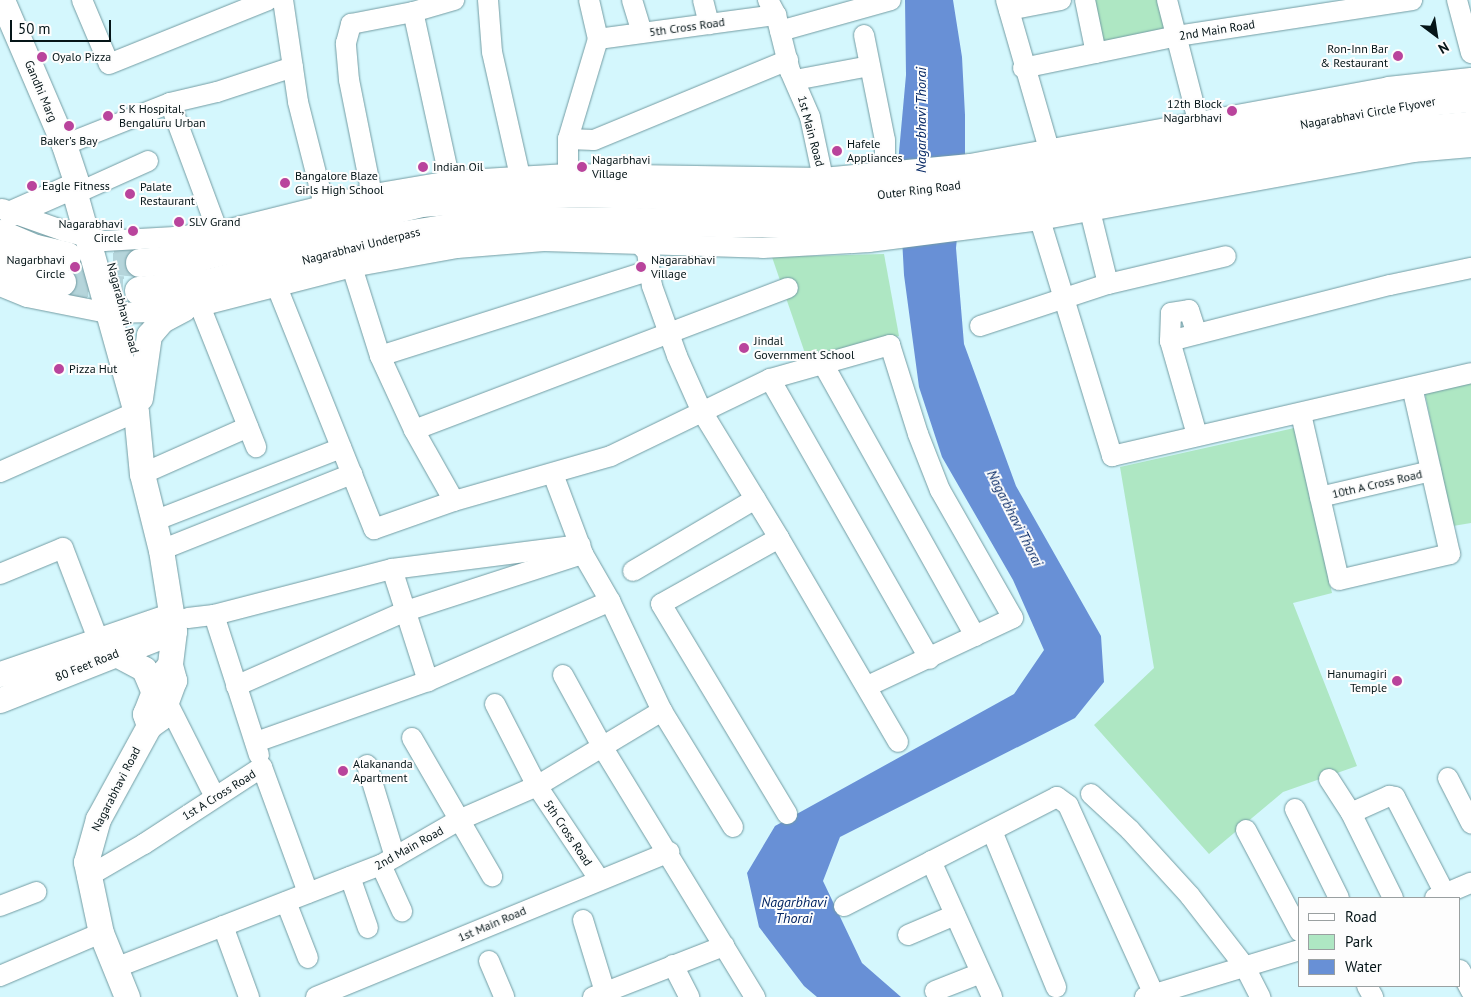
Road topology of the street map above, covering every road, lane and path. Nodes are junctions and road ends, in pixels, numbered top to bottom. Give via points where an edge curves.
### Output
1 (2, 0) edge
2 (83, 0) edge
3 (268, 0) edge
4 (283, 0) edge
5 (454, 0) edge
6 (488, 0) edge
7 (589, 0) edge
8 (632, 0) edge
9 (703, 0) edge
10 (891, 0) edge
11 (1061, 0) edge
12 (1085, 0) edge
13 (1167, 0) edge
14 (1412, 0) edge
15 (1457, 0) edge
16 (1007, 5) edge
17 (413, 12) junction
18 (775, 16) edge
19 (709, 24) junction
20 (642, 33) junction
21 (864, 35) dead end
22 (1177, 36) junction
23 (598, 39) junction
24 (1096, 53) junction
25 (1471, 53) edge
26 (788, 60) junction
27 (870, 66) junction
28 (293, 67) junction
29 (1023, 68) junction
30 (1471, 78) edge
31 (795, 80) junction
32 (1471, 98) edge
33 (170, 103) junction
34 (1198, 121) junction
35 (1471, 126) edge
36 (568, 139) junction
37 (1270, 144) junction
38 (64, 145) junction
39 (1471, 147) edge
40 (1049, 149) junction
41 (148, 161) dead end
42 (971, 174) junction
43 (520, 176) junction
44 (823, 178) junction
45 (450, 181) junction
46 (568, 183) junction
47 (81, 186) junction
48 (886, 190) junction
49 (372, 195) junction
50 (324, 205) junction
51 (1090, 211) junction
52 (4, 219) edge
53 (961, 220) junction
54 (1040, 220) junction
55 (218, 232) junction
56 (97, 239) junction
57 (647, 246) junction
58 (1226, 256) dead end
59 (0, 262) edge
60 (140, 263) tunnel mouth
61 (352, 267) junction
62 (1471, 268) edge
63 (1108, 284) junction
64 (0, 286) edge
65 (277, 287) junction
66 (788, 288) dead end
67 (140, 290) tunnel mouth
68 (1064, 300) junction
69 (192, 308) junction
70 (116, 313) junction
71 (980, 326) dead end
72 (667, 334) junction
73 (1197, 334) junction
74 (1170, 341) junction
75 (380, 356) junction
76 (822, 362) junction
77 (1471, 373) edge
78 (141, 374) junction
79 (770, 379) junction
80 (1412, 387) junction
81 (701, 410) junction
82 (136, 412) junction
83 (1301, 414) junction
84 (248, 427) junction
85 (414, 430) junction
86 (1196, 435) junction
87 (256, 447) dead end
88 (341, 448) junction
89 (0, 472) edge
90 (1431, 472) junction
91 (142, 474) junction
92 (352, 474) junction
93 (553, 474) junction
94 (1320, 497) junction
95 (755, 499) junction
96 (454, 501) junction
97 (154, 521) junction
98 (779, 538) junction
99 (161, 550) junction
100 (581, 550) junction
101 (392, 569) junction
102 (633, 571) dead end
103 (0, 574) edge
104 (610, 601) junction
105 (406, 611) junction
106 (214, 615) junction
107 (178, 621) junction
108 (975, 636) junction
109 (107, 646) junction
110 (930, 659) junction
111 (0, 674) edge
112 (563, 675) dead end
113 (428, 681) junction
114 (236, 686) junction
115 (868, 686) junction
116 (161, 697) junction
117 (0, 700) edge
118 (495, 704) dead end
119 (662, 711) junction
120 (412, 738) dead end
121 (256, 742) junction
122 (898, 742) dead end
123 (603, 748) junction
124 (367, 765) dead end
125 (262, 767) junction
126 (1448, 778) dead end
127 (1329, 779) dead end
128 (537, 786) junction
129 (1091, 794) dead end
130 (215, 797) junction
131 (1295, 809) dead end
132 (1351, 813) junction
133 (787, 814) dead end
134 (459, 820) junction
135 (1471, 823) edge
136 (733, 827) dead end
137 (1246, 830) dead end
138 (992, 831) junction
139 (669, 852) junction
140 (388, 861) junction
141 (931, 861) junction
142 (492, 876) dead end
143 (87, 877) junction
144 (350, 877) junction
145 (598, 879) junction
146 (1471, 883) edge
147 (36, 892) dead end
148 (308, 893) junction
149 (1440, 896) edge
150 (1339, 897) edge
151 (1393, 897) edge
152 (286, 902) junction
153 (0, 906) edge
154 (844, 906) dead end
155 (402, 911) dead end
156 (955, 915) junction
157 (583, 920) dead end
158 (223, 926) junction
159 (368, 928) dead end
160 (1298, 928) edge
161 (101, 933) junction
162 (908, 935) dead end
163 (724, 946) junction
164 (1298, 951) edge
165 (308, 958) dead end
166 (489, 962) dead end
167 (673, 965) junction
168 (1245, 967) junction
169 (116, 968) junction
170 (981, 972) junction
171 (1461, 972) edge
172 (0, 976) edge
173 (1056, 987) dead end
174 (935, 991) dead end
175 (1471, 991) edge
176 (599, 995) edge
177 (1151, 996) edge
178 (127, 997) edge
179 (249, 997) edge
180 (316, 997) edge
181 (504, 997) edge
182 (688, 997) edge
183 (756, 997) edge
184 (992, 997) edge
185 (1260, 997) edge

1 - 38 main road, Gandhi Marg
2 - 3 street via 109,64
4 - 28 street
5 - 17 street
6 - 43 street via 492,52
7 - 23 street
8 - 20 street
9 - 19 street
10 - 18 street, 5th Cross Road
11 - 16 street
12 - 24 street
13 - 22 street
14 - 22 street, 2nd Main Road
15 - 25 street
16 - 29 street
17 - 45 street
17 - 49 street via 351,24 346,43 349,80
18 - 19 street, 5th Cross Road
18 - 26 street, 1st Main Road
19 - 20 street, 5th Cross Road
20 - 23 street, 5th Cross Road
21 - 27 street
22 - 24 street, 2nd Main Road
22 - 34 street
23 - 36 street
24 - 29 street, 2nd Main Road
26 - 31 street, 1st Main Road
26 - 36 street via 594,140
27 - 31 street
27 - 48 street via 885,140
28 - 33 street via 217,92
28 - 50 street
29 - 40 street
30 - 34 street via 1388,87
31 - 44 street, 1st Main Road via 810,117
32 - 37 highway, Nagarabhavi Circle Flyover via 1436,101
33 - 38 street
33 - 55 street
34 - 40 street
35 - 37 highway
36 - 46 street
37 - 42 highway, Outer Ring Road
37 - 53 highway, Outer Ring Road
38 - 47 main road, Gandhi Marg
39 - 51 street via 1413,152
40 - 42 street
41 - 47 street
42 - 48 highway, Outer Ring Road
43 - 45 street
43 - 46 street
44 - 46 street
44 - 48 street
45 - 49 street
46 - 48 highway, Outer Ring Road via 782,198
46 - 60 highway via 421,203 196,258
47 - 52 main road
47 - 56 main road, Gandhi Marg via 75,194
48 - 53 highway, Outer Ring Road
48 - 57 highway, Outer Ring Road via 782,224
49 - 50 street
50 - 55 street
51 - 54 street
51 - 63 street
52 - 56 street
52 - 59 highway via 36,249 65,269 29,274
53 - 54 street
53 - 57 street via 900,239 763,248
54 - 68 street
55 - 56 street
56 - 70 main road, Nagarabhavi Road
56 - 70 main road, Gandhi Marg via 101,279
57 - 61 street via 522,242 457,248
57 - 67 highway, Nagarabhavi Underpass via 544,221 418,231 209,283
57 - 72 street
57 - 75 street
58 - 63 street
61 - 65 street
61 - 75 street
62 - 73 street
63 - 68 street
64 - 70 street via 27,297
65 - 69 street
65 - 88 street
66 - 72 street
68 - 71 street
68 - 86 street via 1112,456
69 - 70 street
69 - 78 main road via 162,320 149,335
69 - 84 street
70 - 78 main road, Nagarabhavi Road
70 - 82 main road
72 - 81 street
72 - 85 street
73 - 74 street
73 - 74 street via 1189,310 1171,313
74 - 86 street
75 - 85 street
76 - 79 street
76 - 108 street
76 - 108 street via 890,345 918,434 940,490 1012,618
77 - 80 street
78 - 82 main road
79 - 81 street
79 - 110 street
80 - 83 street
80 - 90 street, 10th A Cross Road
81 - 93 street via 611,456
81 - 95 street
82 - 89 street
82 - 91 main road, Nagarabhavi Road
83 - 86 street
83 - 94 street, 10th A Cross Road
84 - 87 street
84 - 91 street
85 - 96 street
88 - 92 street
88 - 97 street
90 - 94 street, 10th A Cross Road
90 - 94 street via 1450,554 1339,580
91 - 97 main road, Nagarabhavi Road
92 - 96 street via 374,529
92 - 99 street
93 - 96 street
93 - 100 street
95 - 98 street
95 - 102 street
97 - 99 main road, Nagarabhavi Road
98 - 115 street
98 - 133 street via 661,604
99 - 107 main road, Nagarabhavi Road
100 - 101 street
100 - 104 street
100 - 105 street
101 - 105 street
101 - 106 street
103 - 109 street via 63,548
104 - 113 street
104 - 119 street
105 - 113 street
105 - 114 street
106 - 107 street
106 - 114 street
107 - 109 main road, 80 Feet Road
107 - 116 main road, Nagarabhavi Road via 170,665 174,680
108 - 110 street
109 - 111 main road, 80 Feet Road
109 - 116 main road via 144,669
109 - 117 main road, 80 Feet Road
110 - 115 street
112 - 123 street
113 - 121 street
114 - 121 street
115 - 122 street
116 - 130 street
116 - 143 main road, Nagarabhavi Road via 160,718 149,726 98,819 87,850
118 - 128 street, 5th Cross Road
119 - 123 street, 2nd Main Road
119 - 136 street
120 - 134 street
121 - 125 street
123 - 128 street, 2nd Main Road
123 - 139 street
124 - 140 street
125 - 130 street, 1st A Cross Road
125 - 148 street, 1st A Cross Road
126 - 135 street
127 - 132 street
128 - 134 street, 2nd Main Road
128 - 145 street, 5th Cross Road
129 - 168 street via 1130,830 1190,896
130 - 143 street, 1st A Cross Road
131 - 150 street
132 - 149 street via 1389,796 1395,797
132 - 151 street
134 - 140 street, 2nd Main Road
134 - 142 street
137 - 160 street
138 - 141 street
138 - 173 street
138 - 177 street via 1057,797 1068,806
139 - 145 street, 1st Main Road
139 - 163 street
140 - 144 street, 2nd Main Road
140 - 155 street
141 - 154 street
141 - 156 street
143 - 161 main road, Nagarabhavi Road
144 - 148 street, 2nd Main Road
144 - 159 street
145 - 180 street, 1st Main Road
146 - 149 street
147 - 153 street
148 - 152 street, 2nd Main Road
152 - 158 street, 2nd Main Road
152 - 165 street
156 - 162 street
156 - 170 street
157 - 176 street
158 - 169 street, 2nd Main Road
158 - 179 street
161 - 169 main road, Nagarabhavi Road
161 - 172 street
163 - 167 street
163 - 183 street
164 - 168 street
166 - 181 street
167 - 176 street
167 - 182 street
168 - 177 street
168 - 185 street
169 - 178 main road, Nagarabhavi Road
170 - 174 street
170 - 184 street
171 - 175 street

